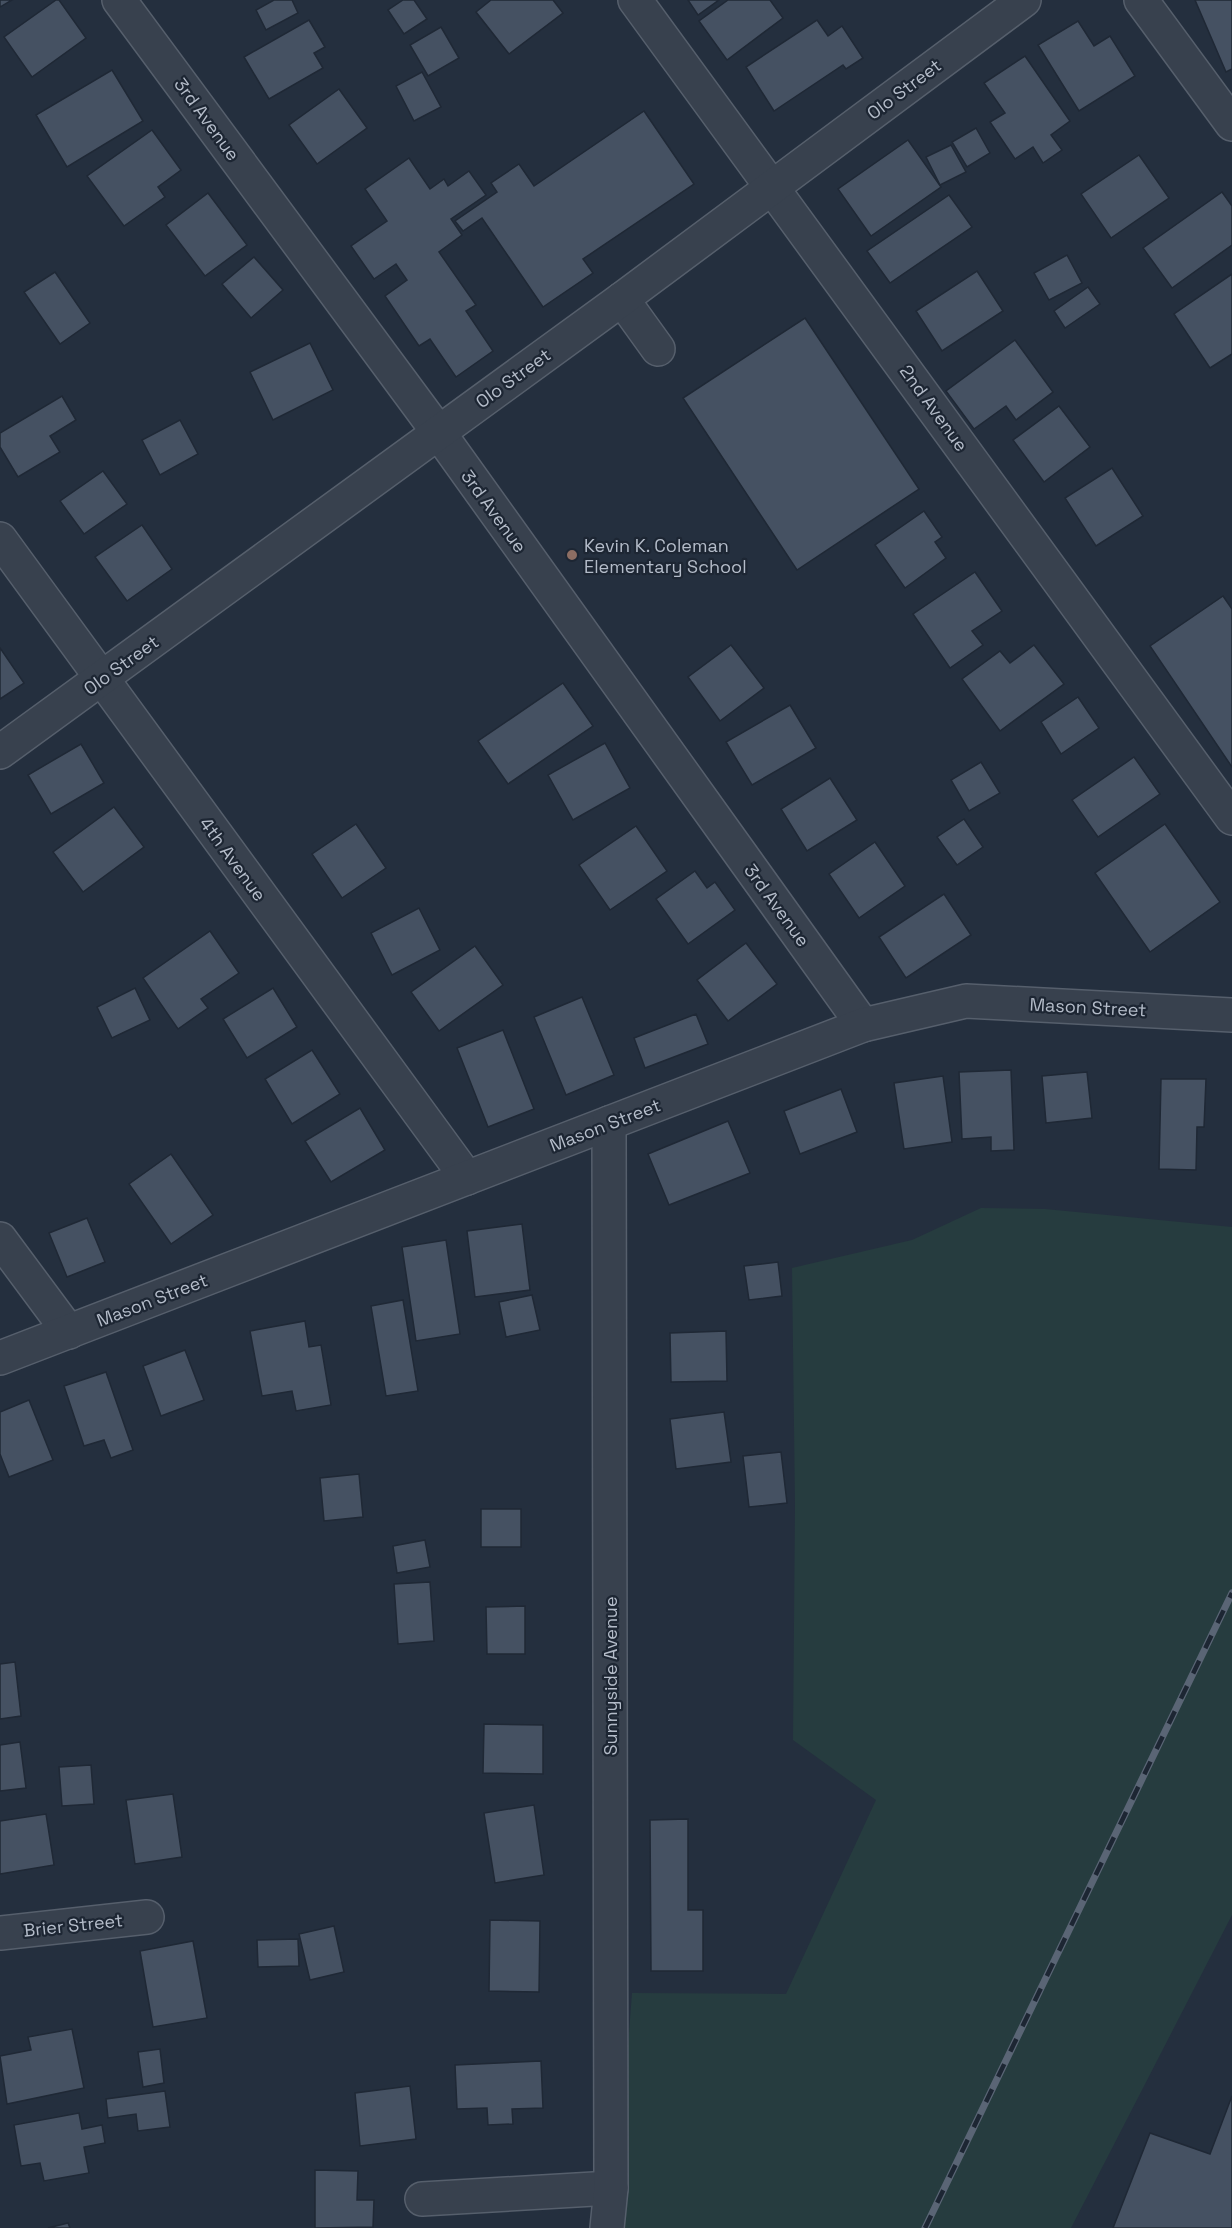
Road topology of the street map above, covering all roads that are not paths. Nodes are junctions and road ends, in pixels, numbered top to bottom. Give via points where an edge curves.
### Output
1 (119, 0) edge
2 (635, 0) edge
3 (1024, 0) edge
4 (1141, 0) edge
5 (1232, 124) edge
6 (773, 187) junction
7 (621, 299) junction
8 (658, 349) dead end
9 (438, 433) junction
10 (0, 539) edge
11 (102, 680) junction
12 (0, 752) edge
13 (1232, 818) edge
14 (1232, 1015) edge
15 (863, 1025) junction
16 (609, 1123) junction
17 (466, 1178) junction
18 (0, 1239) edge
19 (69, 1332) junction
20 (0, 1358) edge
21 (147, 1917) dead end
22 (0, 1933) edge
23 (611, 2188) junction
24 (422, 2199) dead end
25 (607, 2228) edge

1 - 9 street, 3rd Avenue
2 - 6 street, 2nd Avenue
3 - 6 street, Olo Street
4 - 5 street
6 - 7 street, Olo Street
6 - 13 street, 2nd Avenue
7 - 8 street
7 - 9 street, Olo Street
9 - 11 street, Olo Street
9 - 15 street, 3rd Avenue
10 - 11 street, 4th Avenue
11 - 12 street, Olo Street
11 - 17 street, 4th Avenue
14 - 15 street, Mason Street via 966,1001
15 - 16 street, Mason Street
16 - 17 street, Mason Street
16 - 23 street, Sunnyside Avenue
17 - 19 street, Mason Street
18 - 19 street
19 - 20 street, Mason Street
21 - 22 street, Brier Street
23 - 24 street
23 - 25 street, Sunnyside Avenue

